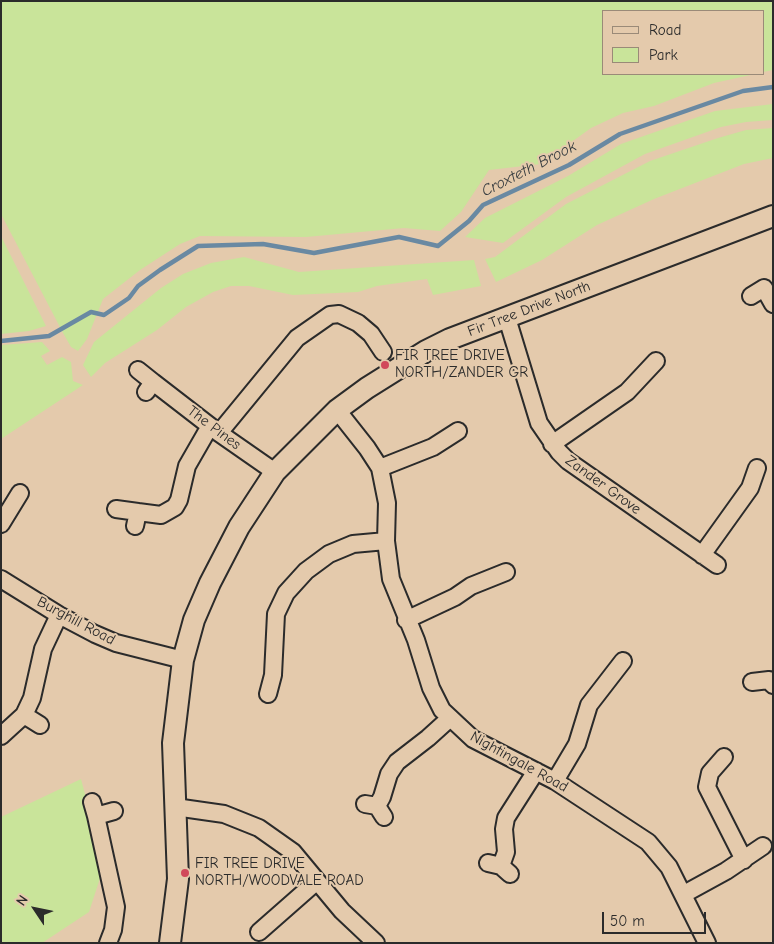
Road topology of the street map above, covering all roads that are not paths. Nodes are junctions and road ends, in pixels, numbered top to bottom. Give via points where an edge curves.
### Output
1 (773, 216) edge
2 (763, 289) edge
3 (773, 304) edge
4 (507, 318) junction
5 (383, 352) dead end
6 (657, 358) dead end
7 (138, 370) dead end
8 (337, 410) junction
9 (214, 429) junction
10 (460, 430) dead end
11 (552, 444) junction
12 (757, 466) dead end
13 (380, 468) junction
14 (275, 472) junction
15 (19, 493) dead end
16 (116, 509) dead end
17 (1, 524) edge
18 (386, 541) junction
19 (702, 554) junction
20 (717, 565) dead end
21 (507, 572) dead end
22 (1, 579) edge
23 (59, 615) junction
24 (406, 620) junction
25 (625, 659) dead end
26 (183, 660) junction
27 (771, 678) edge
28 (752, 682) dead end
29 (268, 696) dead end
30 (24, 715) junction
31 (449, 718) junction
32 (40, 725) dead end
33 (1, 736) edge
34 (725, 756) dead end
35 (536, 772) junction
36 (555, 781) junction
37 (175, 807) junction
38 (375, 809) dead end
39 (114, 811) dead end
40 (763, 846) dead end
41 (744, 860) junction
42 (500, 868) dead end
43 (316, 881) junction
44 (684, 894) junction
45 (256, 933) edge
46 (108, 943) edge
47 (170, 943) edge
48 (376, 943) edge
49 (707, 943) edge

1 - 4 street, Fir Tree Drive North
2 - 3 street
4 - 8 street, Fir Tree Drive North via 426,351
4 - 11 street, Zander Grove via 540,423
5 - 9 street via 371,334 358,323 339,314 330,315 297,338
6 - 11 street via 628,392
7 - 9 street, The Pines via 150,387
8 - 13 street, Nightingale Road
8 - 14 street, Fir Tree Drive North
9 - 14 street, The Pines
9 - 16 street via 187,466 175,507 161,515 136,519
10 - 13 street via 433,447
11 - 19 street, Zander Grove via 568,461
12 - 19 street via 750,488
13 - 18 street, Nightingale Road via 387,503
14 - 26 street, Fir Tree Drive North via 238,527 210,583 194,620
15 - 17 street
18 - 24 street, Nightingale Road via 391,580
18 - 29 street via 353,544 329,554 306,571 286,593 276,614 273,675
19 - 20 street, Zander Grove
21 - 24 street via 471,586
22 - 23 street, Burghill Road
23 - 26 street, Burghill Road via 116,643
23 - 30 street via 43,649 32,698
24 - 31 street, Nightingale Road via 436,700
25 - 36 street via 589,705 577,744
26 - 37 street, Fir Tree Drive North via 174,743
27 - 28 street
30 - 32 street
30 - 33 street
31 - 35 street, Nightingale Road via 473,739
31 - 38 street via 397,762
34 - 41 street via 710,773 707,787
35 - 36 street, Nightingale Road
35 - 42 street via 506,818 506,852
36 - 44 street, Nightingale Road via 648,842 669,867
37 - 43 street via 224,814 260,828 293,852
37 - 47 street, Fir Tree Drive North via 178,880
39 - 46 street via 94,809 116,907
40 - 41 street
41 - 44 street
43 - 45 street
43 - 48 street
44 - 49 street, Nightingale Road

